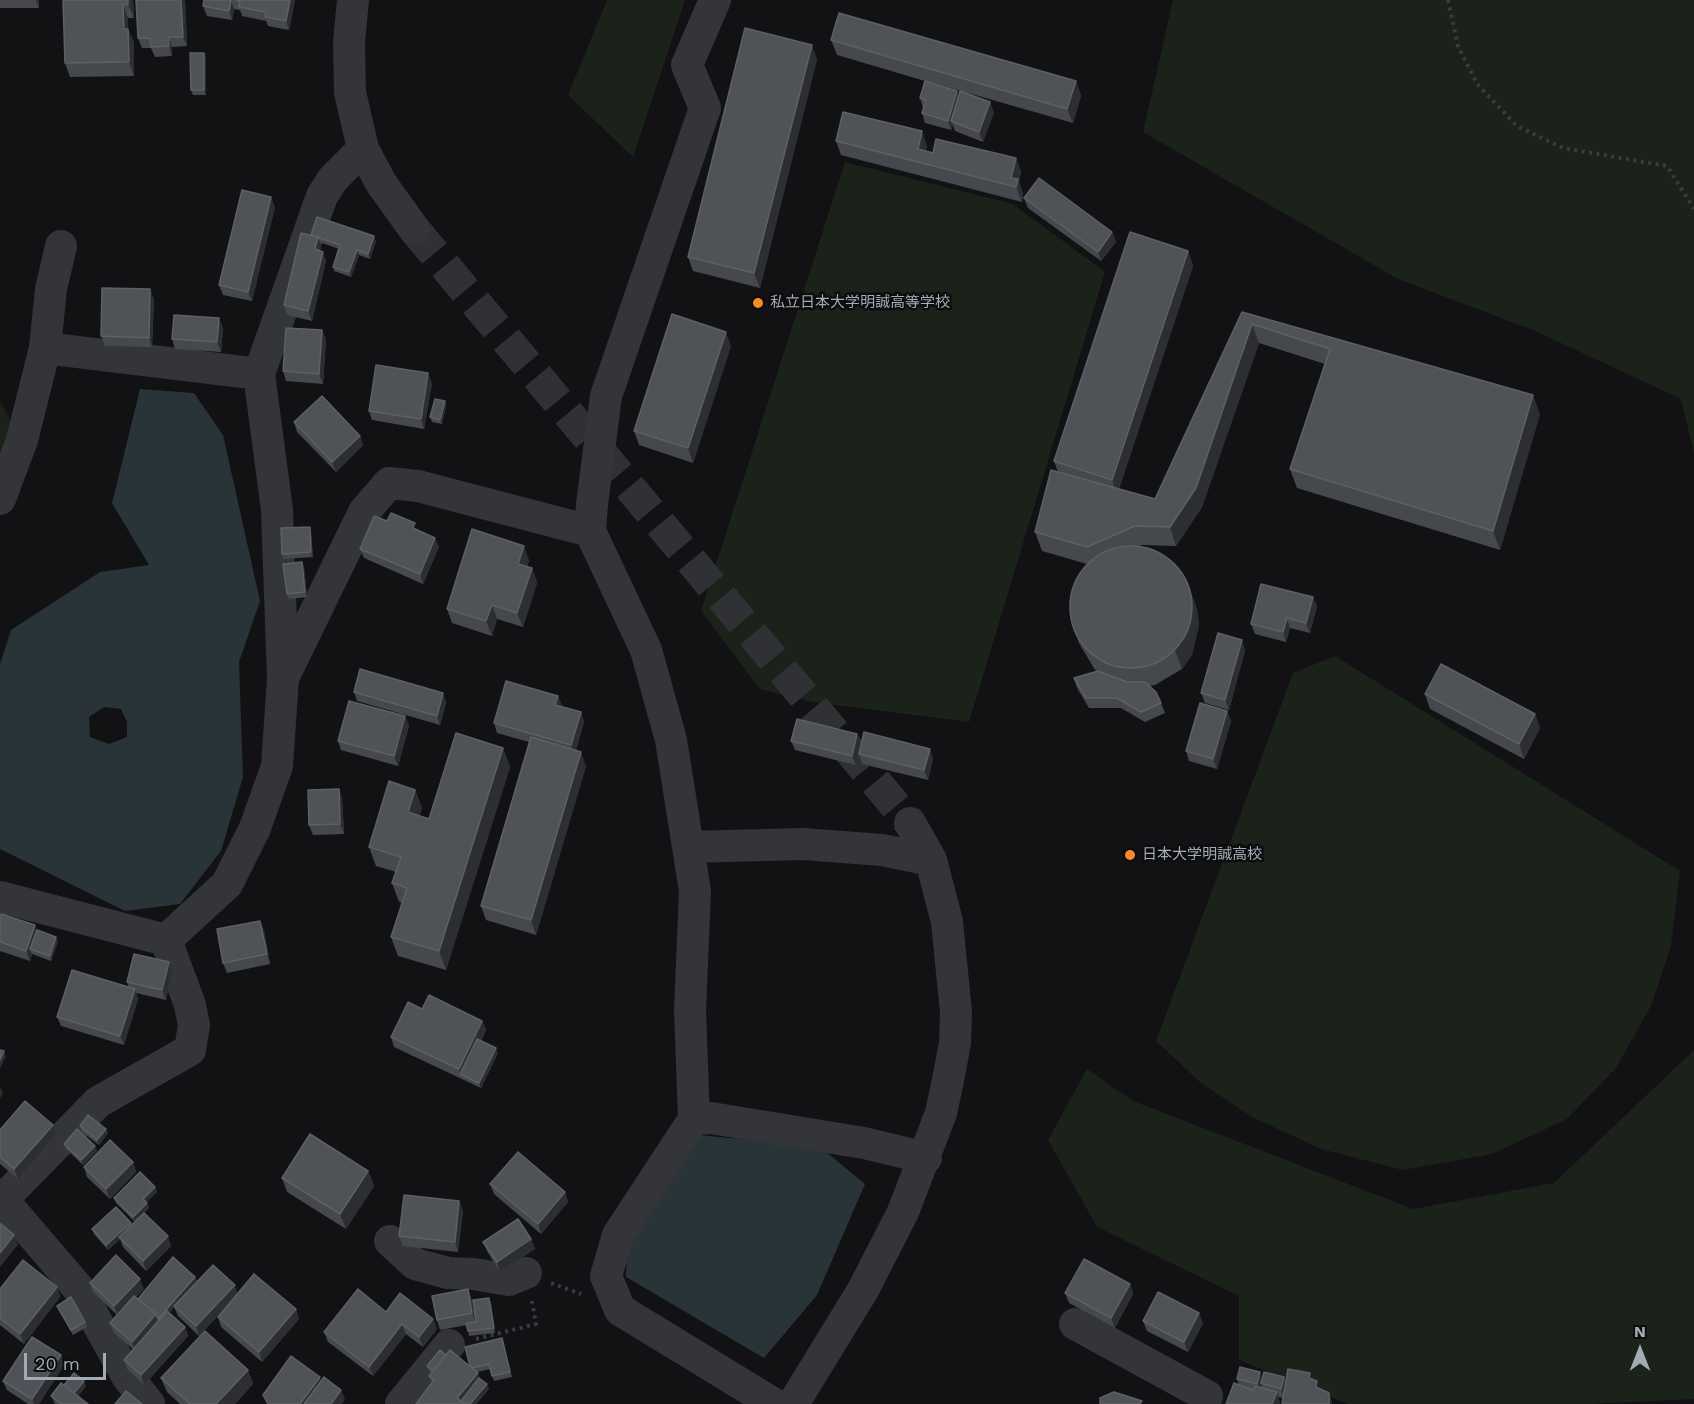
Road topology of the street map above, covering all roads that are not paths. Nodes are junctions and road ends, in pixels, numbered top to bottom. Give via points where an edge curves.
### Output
1 (354, 0) edge
2 (715, 0) edge
3 (363, 149) junction
4 (414, 229) tunnel mouth
5 (61, 246) dead end
6 (45, 348) junction
7 (259, 374) junction
8 (0, 499) edge
9 (590, 531) junction
10 (283, 679) junction
11 (910, 823) tunnel mouth
12 (690, 847) junction
13 (931, 860) junction
14 (0, 897) edge
15 (166, 940) junction
16 (694, 1119) junction
17 (926, 1158) junction
18 (1, 1199) edge
19 (390, 1240) dead end
20 (526, 1273) road end
21 (1075, 1324) dead end
22 (449, 1346) road end
23 (149, 1404) edge
24 (400, 1404) edge
25 (774, 1404) edge
26 (793, 1404) edge
27 (1204, 1404) edge

1 - 3 street via 349,42 350,92
2 - 9 street via 687,65 705,108 606,396
3 - 4 street via 381,183
3 - 7 street via 322,196
5 - 6 street via 51,289
6 - 7 street
6 - 8 street via 22,440
7 - 10 street via 277,510
9 - 10 street via 418,486 388,483 364,512
9 - 12 street via 646,650 671,740
10 - 15 street via 277,766 255,828 227,884
11 - 13 street
12 - 13 street via 802,844 882,850
12 - 16 street via 695,891 690,1010
13 - 17 street via 947,922 955,1043 941,1113
14 - 15 street
15 - 18 street via 190,1005 194,1024 190,1050 98,1102
16 - 17 street via 711,1118 864,1143
16 - 25 street via 618,1235 606,1276 620,1310
17 - 26 street via 862,1290
18 - 23 street via 78,1288 127,1376
19 - 20 street via 415,1264 448,1273 509,1280
21 - 27 street via 1207,1396
22 - 24 street

